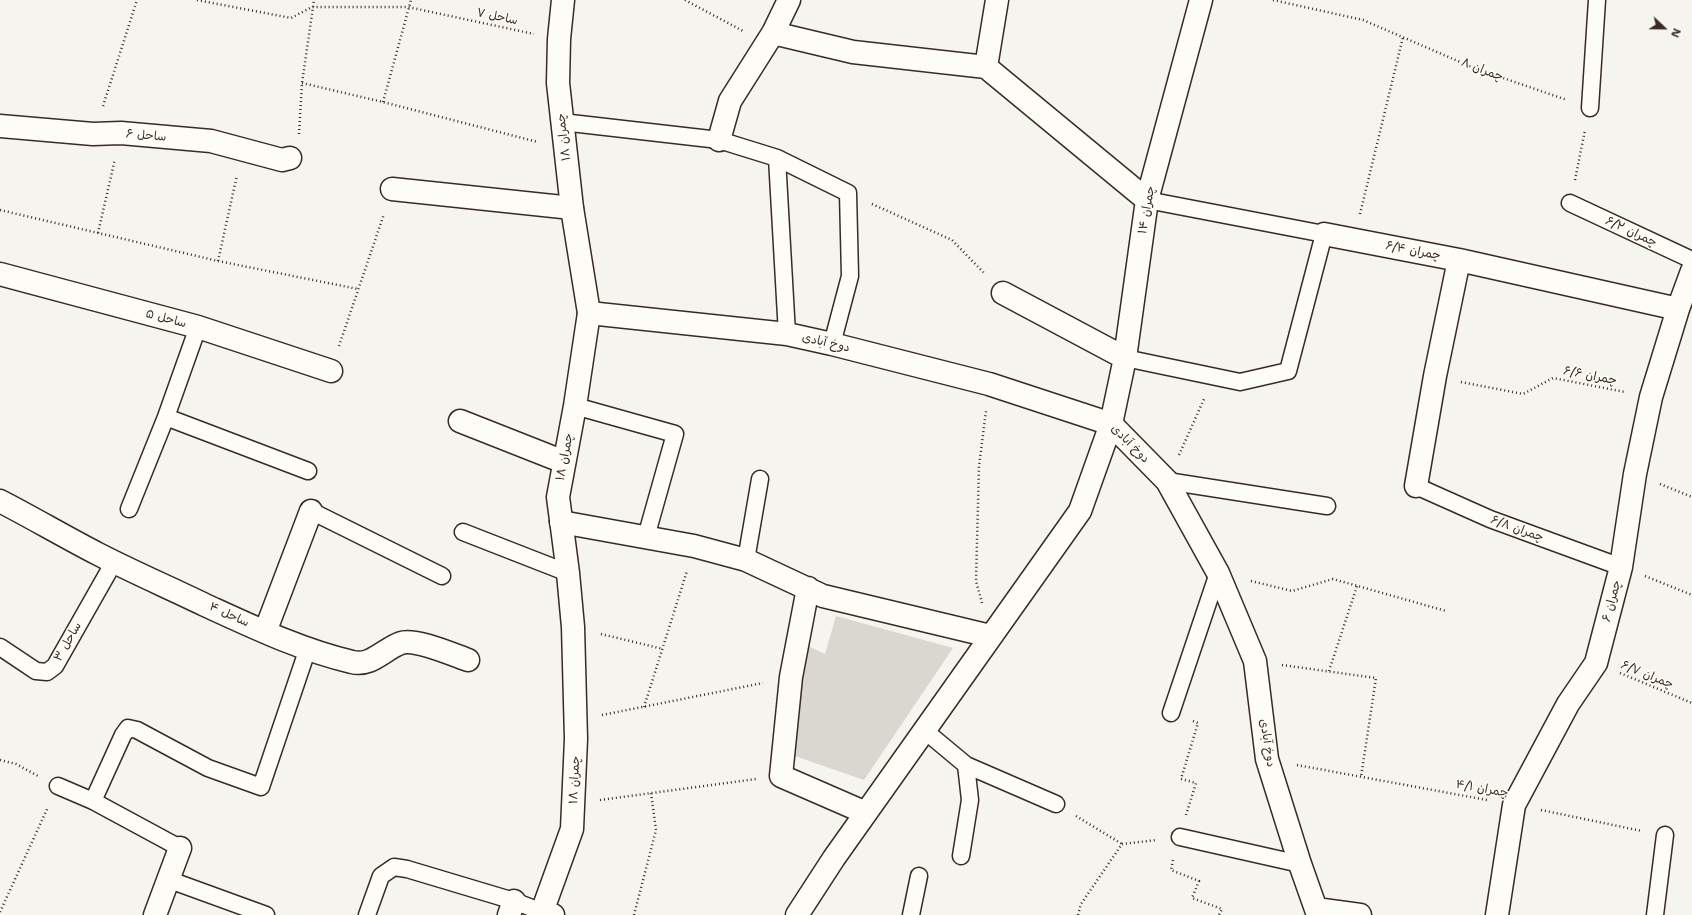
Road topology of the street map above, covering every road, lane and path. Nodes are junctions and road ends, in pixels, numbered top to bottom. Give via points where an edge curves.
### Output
1 (137, 0) edge
2 (197, 0) edge
3 (314, 0) edge
4 (411, 0) edge
5 (563, 0) edge
6 (685, 0) edge
7 (789, 0) edge
8 (998, 0) edge
9 (1201, 0) edge
10 (1273, 0) edge
11 (1597, 0) edge
12 (312, 7) junction
13 (408, 8) junction
14 (1403, 37) junction
15 (770, 38) junction
16 (559, 39) junction
17 (986, 67) junction
18 (302, 83) junction
19 (383, 102) junction
20 (1590, 108) junction
21 (562, 122) junction
22 (0, 126) edge
23 (93, 134) junction
24 (121, 134) junction
25 (719, 140) junction
26 (243, 149) junction
27 (565, 150) junction
28 (290, 158) joint
29 (777, 158) junction
30 (392, 189) joint
31 (848, 193) junction
32 (1146, 200) junction
33 (1570, 203) joint
34 (572, 208) junction
35 (0, 210) edge
36 (98, 233) junction
37 (1324, 234) junction
38 (1353, 240) junction
39 (1459, 260) junction
40 (1692, 260) edge
41 (218, 261) junction
42 (1692, 271) edge
43 (0, 274) edge
44 (358, 289) junction
45 (1003, 293) joint
46 (1678, 308) junction
47 (589, 313) junction
48 (198, 327) junction
49 (787, 334) junction
50 (832, 344) junction
51 (1125, 358) junction
52 (331, 371) joint
53 (1435, 376) junction
54 (1214, 377) junction
55 (989, 384) junction
56 (1651, 397) junction
57 (575, 406) junction
58 (166, 417) junction
59 (460, 422) dead end
60 (1111, 424) junction
61 (564, 462) junction
62 (308, 471) dead end
63 (1635, 474) junction
64 (760, 479) dead end
65 (1167, 481) junction
66 (1416, 486) joint
67 (1692, 497) edge
68 (0, 500) edge
69 (1327, 506) dead end
70 (129, 509) dead end
71 (311, 511) joint
72 (561, 522) junction
73 (463, 532) dead end
74 (646, 537) junction
75 (694, 546) junction
76 (746, 560) junction
77 (114, 562) junction
78 (1620, 567) junction
79 (568, 573) junction
80 (1218, 573) junction
81 (442, 576) dead end
82 (1357, 586) junction
83 (808, 588) junction
84 (1692, 595) edge
85 (1446, 612) dead end
86 (573, 627) junction
87 (265, 632) junction
88 (990, 636) junction
89 (0, 647) edge
90 (308, 648) junction
91 (663, 649) junction
92 (468, 660) dead end
93 (1256, 661) junction
94 (1596, 663) junction
95 (1329, 672) junction
96 (791, 678) junction
97 (1692, 703) edge
98 (644, 707) junction
99 (1171, 713) joint
100 (576, 721) junction
101 (924, 730) junction
102 (1268, 759) junction
103 (0, 760) edge
104 (966, 766) junction
105 (781, 776) junction
106 (1361, 777) junction
107 (58, 786) junction
108 (651, 793) junction
109 (93, 801) junction
110 (574, 803) junction
111 (1056, 804) joint
112 (1514, 804) junction
113 (866, 813) junction
114 (1665, 835) joint
115 (1180, 837) junction
116 (1122, 844) junction
117 (180, 848) joint
118 (961, 856) dead end
119 (1300, 864) junction
120 (919, 876) dead end
121 (168, 879) junction
122 (512, 908) edge
123 (0, 912) edge
124 (1317, 912) edge
125 (547, 913) edge
126 (155, 915) edge
127 (266, 915) edge
128 (367, 915) edge
129 (634, 915) edge
130 (797, 915) edge
131 (911, 915) edge
132 (1078, 915) edge
133 (1219, 915) edge
134 (1360, 915) edge
135 (1497, 915) edge
136 (1655, 915) edge

1 - 23 path
2 - 12 path, ساحل ۷ via 291,18
3 - 12 path
4 - 13 path
5 - 16 street, چمران ۱۸
6 - 15 path
7 - 15 street
8 - 17 street
9 - 32 street, چمران ۱۴
10 - 14 path, چمران ۸ via 1363,20
11 - 20 lane
12 - 13 path, ساحل ۷
12 - 18 path
13 - 16 path, ساحل ۷
13 - 19 path
14 - 20 path, چمران ۸ via 1474,68
14 - 38 path
15 - 17 street via 853,52
15 - 25 street via 730,101
16 - 21 street, چمران ۱۸ via 558,83
17 - 32 street
18 - 19 path
18 - 28 path via 297,147
19 - 27 path
20 - 33 path
21 - 25 lane
21 - 27 street, چمران ۱۸
22 - 23 street, ساحل ۶
23 - 24 street, ساحل ۶
24 - 26 street, ساحل ۶ via 212,141
24 - 36 path
25 - 29 lane
26 - 28 street, ساحل ۶ via 282,160
26 - 41 path
27 - 34 street, چمران ۱۸
29 - 31 lane
29 - 49 lane
30 - 34 street
30 - 44 path
31 - 45 path via 952,240
31 - 50 lane via 850,276
32 - 37 lane, چمران ۶/۴
32 - 51 street, چمران ۱۴
33 - 40 lane, چمران ۶/۲
34 - 47 street, چمران ۱۸
35 - 36 path
36 - 41 path
37 - 38 street, چمران ۶/۴
37 - 54 lane via 1288,371 1240,382
38 - 39 street, چمران ۶/۴
39 - 46 street, چمران ۶/۴
39 - 53 street
41 - 44 path
42 - 46 street, چمران ۶
43 - 48 street, ساحل ۵
44 - 52 path
45 - 51 street
46 - 56 street, چمران ۶
47 - 49 street, دوخ آبادی
47 - 57 street, چمران ۱۸
48 - 52 street, ساحل ۵
48 - 58 lane
49 - 50 street, دوخ آبادی
50 - 55 street, دوخ آبادی
51 - 54 lane
51 - 60 street, چمران ۱۴
53 - 56 path, چمران ۶/۶ via 1523,394 1553,378
53 - 66 street
54 - 65 path
55 - 60 street, دوخ آبادی
55 - 88 path via 979,466 976,581
56 - 63 street, چمران ۶
57 - 61 street, چمران ۱۸
57 - 74 lane via 675,434
58 - 62 lane
58 - 70 lane
59 - 61 street
60 - 65 street, دوخ آبادی
60 - 88 street, چمران ۱۴ via 1080,511
61 - 72 street, چمران ۱۸ via 558,497
63 - 67 path
63 - 78 street, چمران ۶
64 - 76 lane
65 - 69 lane
65 - 80 street, دوخ آبادی
66 - 78 lane, چمران ۶/۸ via 1490,519
68 - 77 street, ساحل ۴
71 - 81 lane
71 - 87 street
72 - 74 street
72 - 79 street, چمران ۱۸
73 - 79 lane
74 - 75 street
75 - 76 street
75 - 91 path
76 - 83 street
77 - 87 street, ساحل ۴
77 - 89 lane, ساحل ۳ via 55,666 47,672 36,670
78 - 84 path
78 - 94 street, چمران ۶
79 - 86 street, چمران ۱۸
80 - 82 path via 1292,591 1333,579
80 - 93 street, دوخ آبادی
80 - 99 lane
82 - 85 path
82 - 95 path
83 - 88 street via 823,596
83 - 96 street
86 - 91 path
86 - 100 street, چمران ۱۸
87 - 90 street, ساحل ۴
88 - 101 street, چمران ۱۴
90 - 92 street, ساحل ۴ via 362,663 402,643 431,647
90 - 109 lane via 261,787 208,768 137,730 128,728
91 - 98 path
93 - 95 path
93 - 102 street, دوخ آبادی
94 - 97 path, چمران ۶/۷
94 - 112 street, چمران ۶ via 1568,704
95 - 106 path via 1376,678
96 - 98 path
96 - 105 street
98 - 100 path
99 - 115 path via 1198,723 1181,779 1196,783
100 - 110 street, چمران ۱۸
101 - 104 lane
101 - 113 street, چمران ۱۴
102 - 106 path, چمران ۴/۱
102 - 119 street, دوخ آبادی
103 - 107 path via 16,764
104 - 111 lane
104 - 118 lane via 970,800
105 - 108 path
105 - 113 street
106 - 112 path, چمران ۴/۱
107 - 109 lane
107 - 123 path
108 - 110 path
108 - 129 path via 656,830
109 - 117 lane
110 - 125 street, چمران ۱۸ via 572,829
111 - 116 path
112 - 114 path, چمران ۴/۱
112 - 135 street, چمران ۶
113 - 130 street, چمران ۱۴
114 - 136 lane
115 - 116 path
115 - 119 lane
115 - 133 path via 1171,870 1199,881 1192,898 1222,909
116 - 132 path via 1081,904
117 - 121 street
119 - 124 street, دوخ آبادی
120 - 131 lane
121 - 126 street
121 - 127 lane
122 - 125 lane
122 - 128 lane via 407,869 394,867 381,876
124 - 134 street

